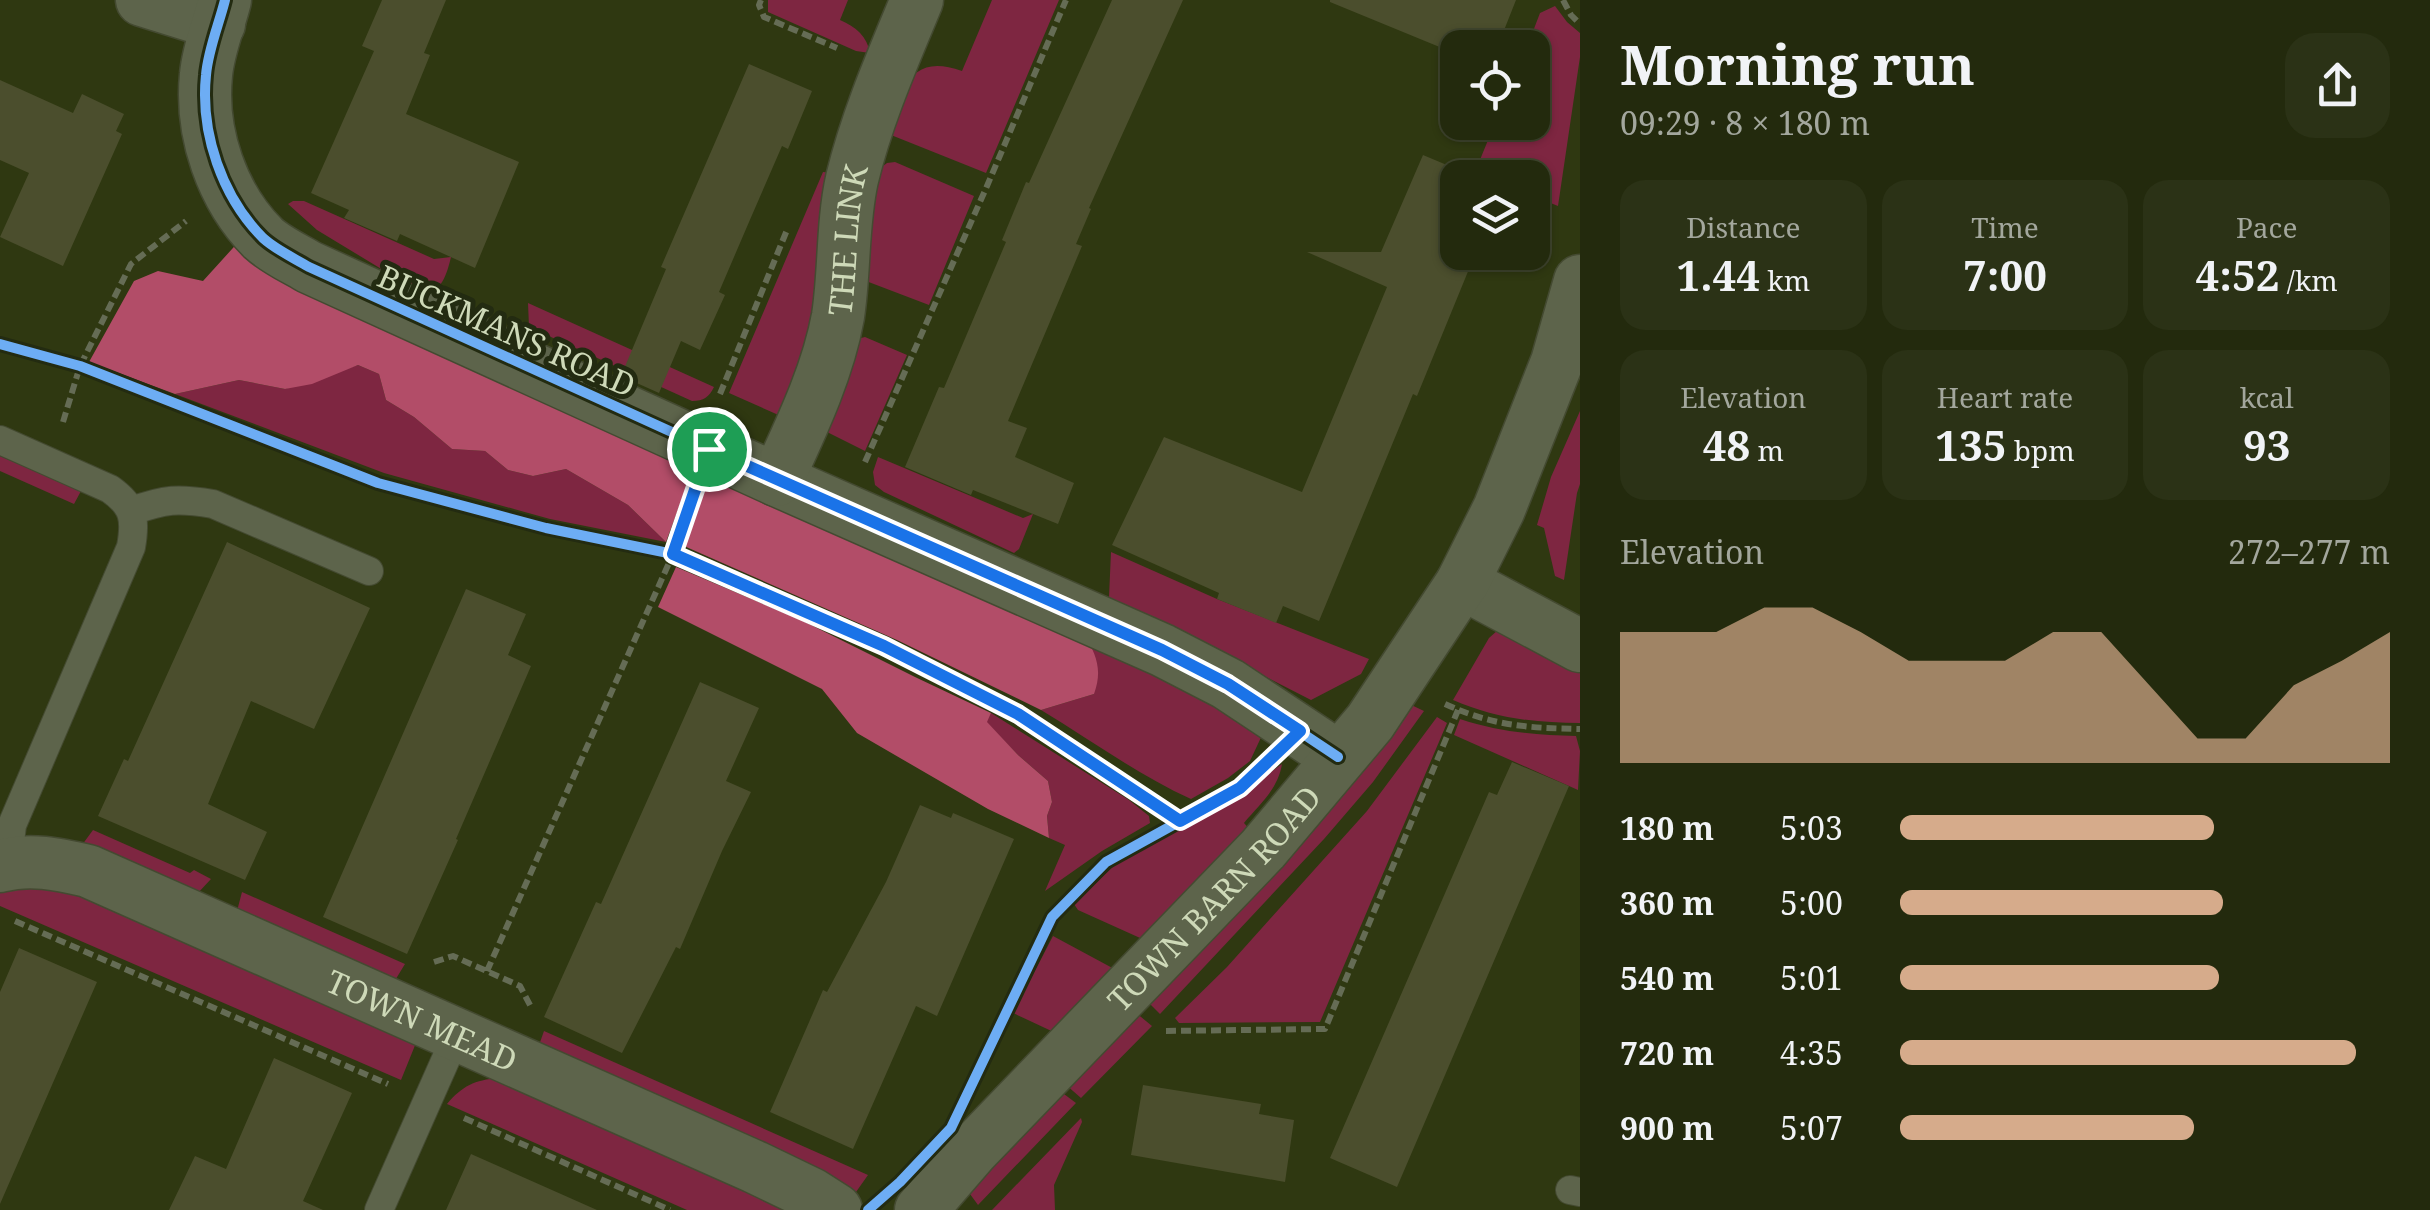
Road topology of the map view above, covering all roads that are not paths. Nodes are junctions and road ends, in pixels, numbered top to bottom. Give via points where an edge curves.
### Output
1 (142, 0) edge
2 (918, 0) edge
3 (222, 12) edge
4 (1580, 282) edge
5 (0, 440) edge
6 (777, 480) junction
7 (132, 511) junction
8 (368, 570) dead end
9 (1462, 583) junction
10 (1580, 646) edge
11 (1338, 758) junction
12 (7, 864) edge
13 (457, 1034) junction
14 (378, 1210) edge
15 (836, 1210) edge
16 (920, 1210) edge

1 - 3 street
2 - 6 street, THE LINK via 868,124 844,226 838,316
3 - 6 street, BUCKMANS ROAD via 206,74 206,123 219,170 266,241 309,267
4 - 9 street, TOWN BARN ROAD via 1531,431
5 - 7 lane via 110,489
6 - 11 street, BUCKMANS ROAD via 1178,659 1228,684
7 - 8 lane via 161,500 213,504
7 - 12 lane via 131,547 12,825
9 - 10 street
9 - 11 street, TOWN BARN ROAD via 1370,722
11 - 16 street, TOWN BARN ROAD via 1264,849
12 - 13 street, TOWN MEAD via 50,862 88,871
13 - 14 lane
13 - 15 street, TOWN MEAD

